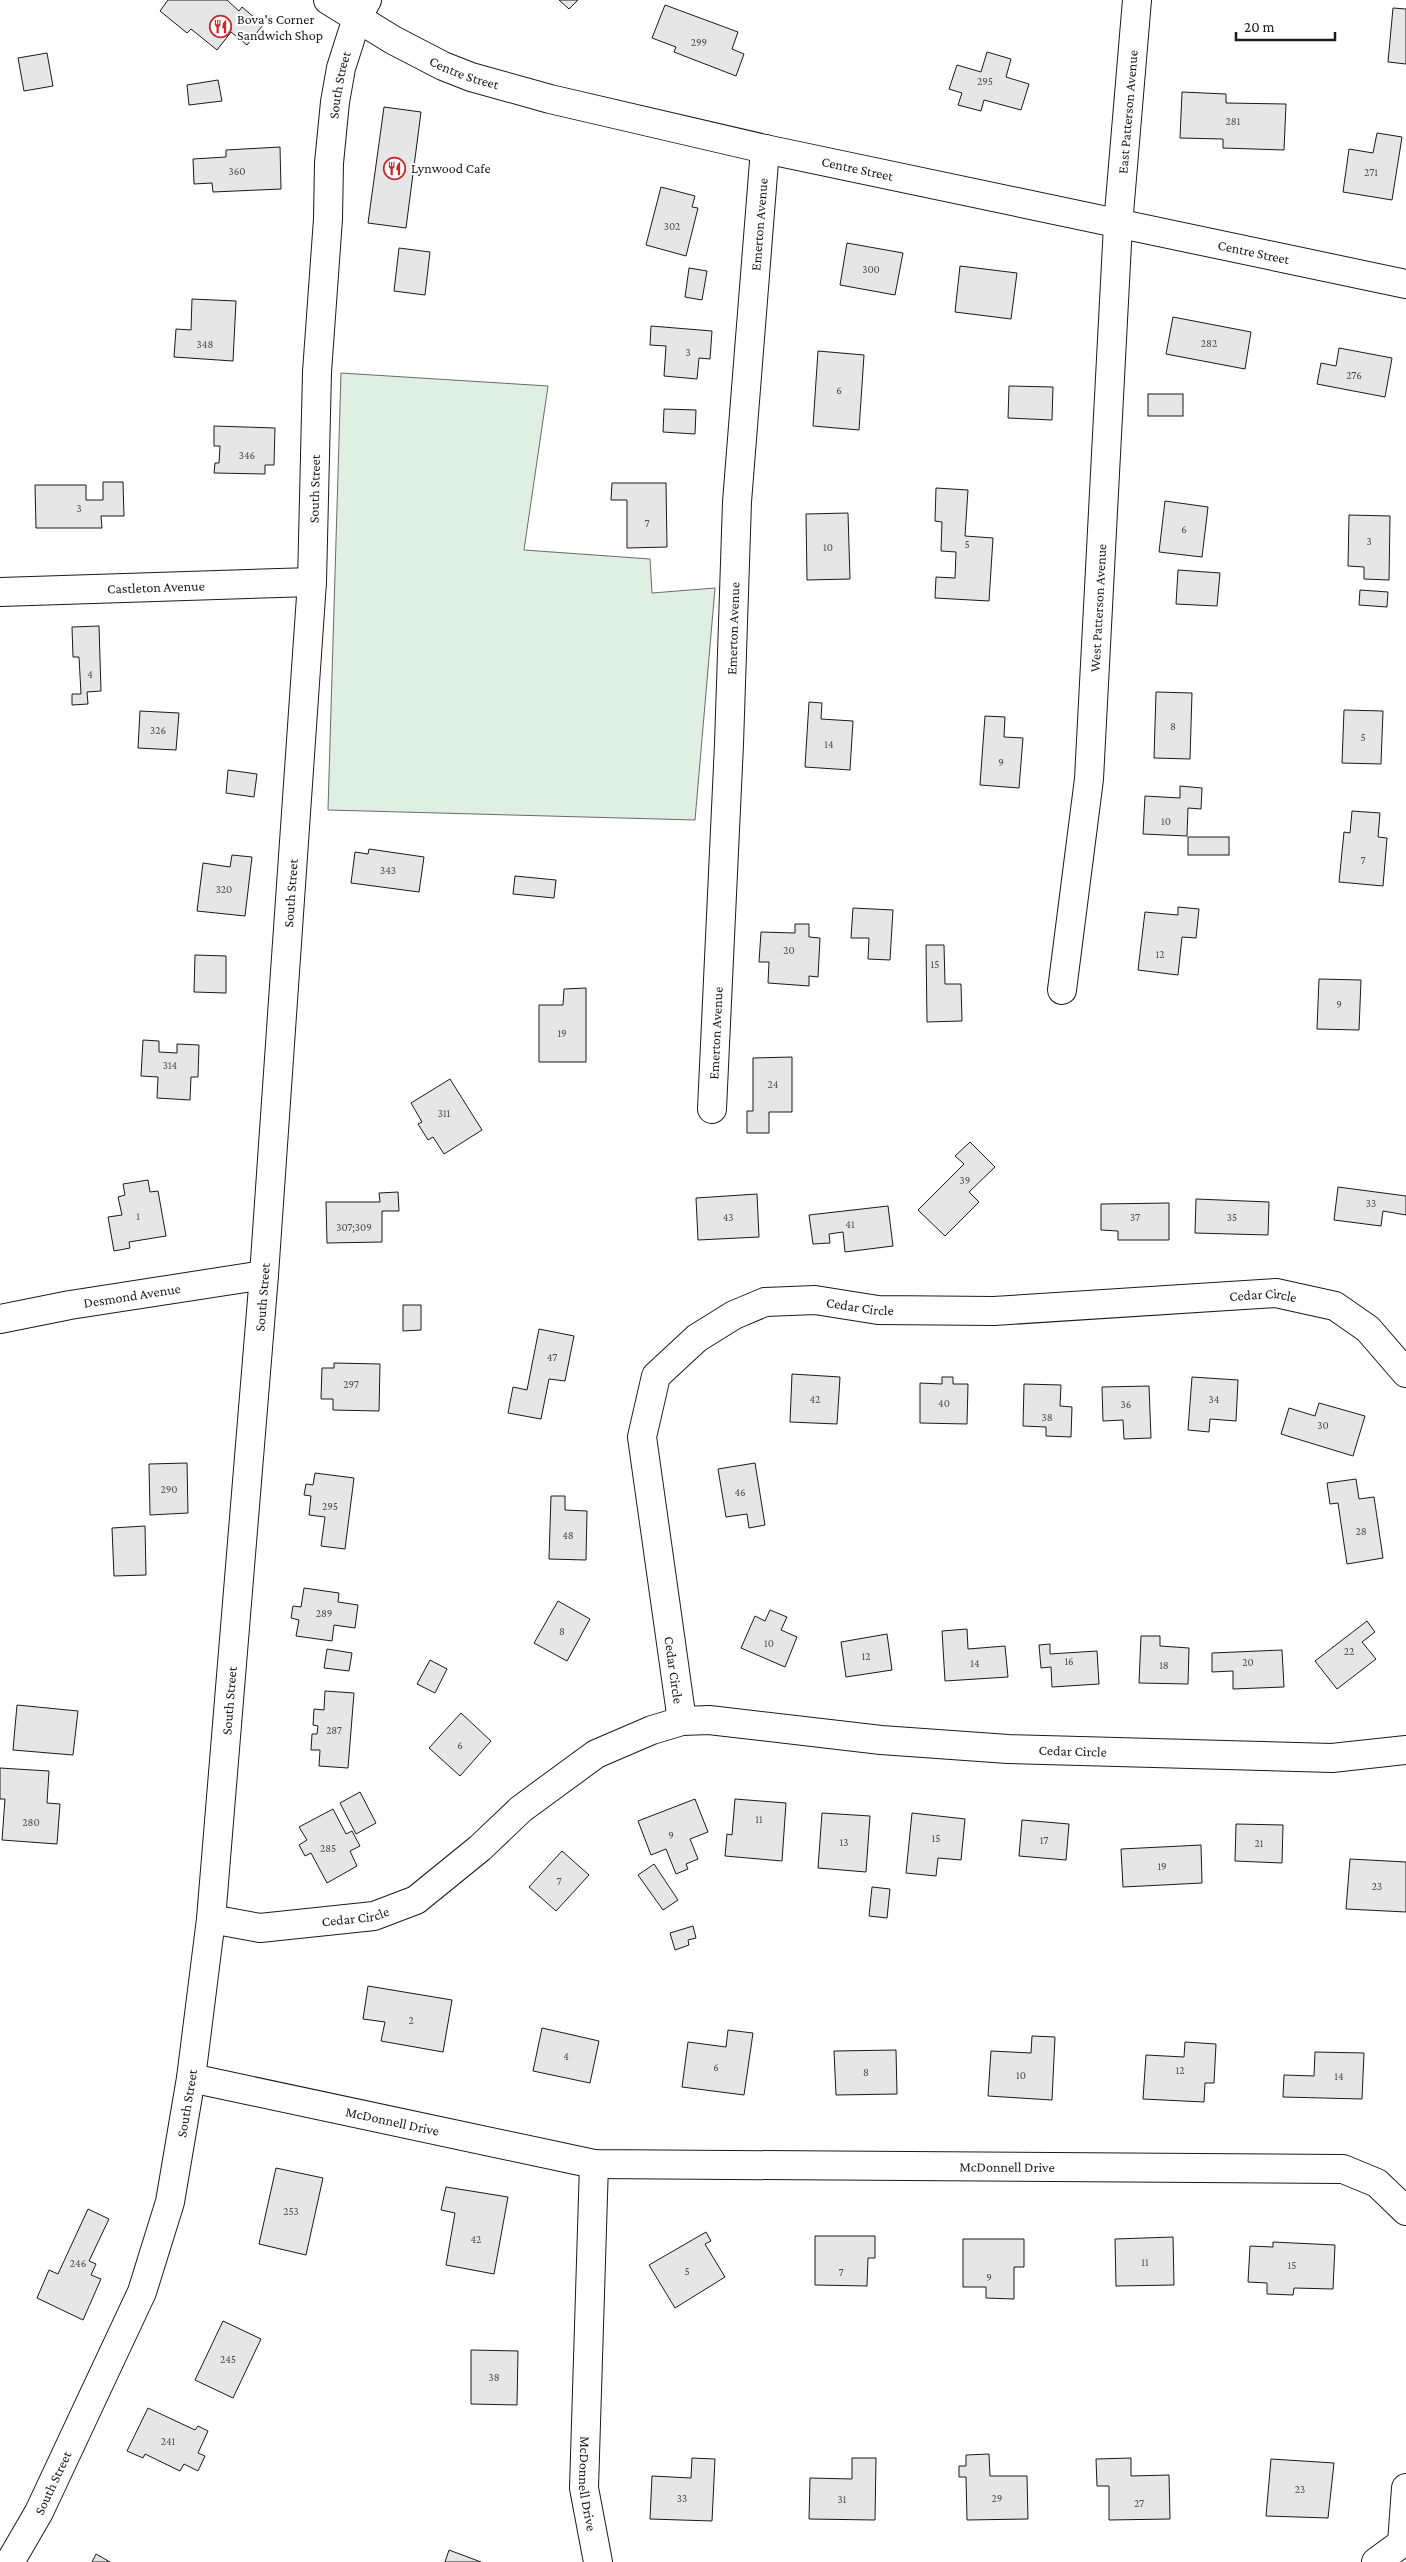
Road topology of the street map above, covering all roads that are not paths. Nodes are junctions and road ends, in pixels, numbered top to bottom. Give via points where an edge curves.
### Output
1 (328, 0) edge
2 (1138, 0) edge
3 (362, 9) edge
4 (765, 149) junction
5 (1118, 225) junction
6 (1406, 284) edge
7 (312, 582) junction
8 (0, 592) edge
9 (1062, 990) dead end
10 (712, 1110) dead end
11 (264, 1275) junction
12 (0, 1319) edge
13 (1406, 1373) edge
14 (682, 1721) junction
15 (1406, 1750) edge
16 (211, 1920) junction
17 (191, 2078) junction
18 (594, 2164) junction
19 (1406, 2211) edge
20 (1406, 2488) edge
21 (10, 2562) edge
22 (598, 2562) edge
23 (1376, 2562) edge

1 - 3 street, Centre Street
2 - 5 street, East Patterson Avenue
3 - 4 street, Centre Street via 418,54 471,77 568,104
3 - 7 street, South Street via 348,42 338,85 329,163 317,372
4 - 5 street, Centre Street
4 - 10 street, Emerton Avenue via 737,502
5 - 6 street, Centre Street
5 - 9 street, West Patterson Avenue via 1089,779
7 - 8 street, Castleton Avenue
7 - 11 street, South Street
11 - 12 street, Desmond Avenue
11 - 16 street, South Street
13 - 14 street, Cedar Circle via 1368,1329 1335,1306 1276,1293 994,1311 878,1310 815,1300 765,1302 734,1315 697,1338 656,1376 642,1437
14 - 15 street, Cedar Circle via 709,1720 881,1740 1008,1749 1332,1758
14 - 16 street, Cedar Circle via 596,1754 521,1809 480,1848 416,1900 374,1916 260,1928
16 - 17 street, South Street
17 - 18 street, McDonnell Drive
17 - 21 street, South Street via 170,2202 142,2292 39,2512
18 - 19 street, McDonnell Drive via 1343,2169 1377,2182
18 - 22 street, McDonnell Drive via 584,2488
20 - 23 street via 1402,2543

